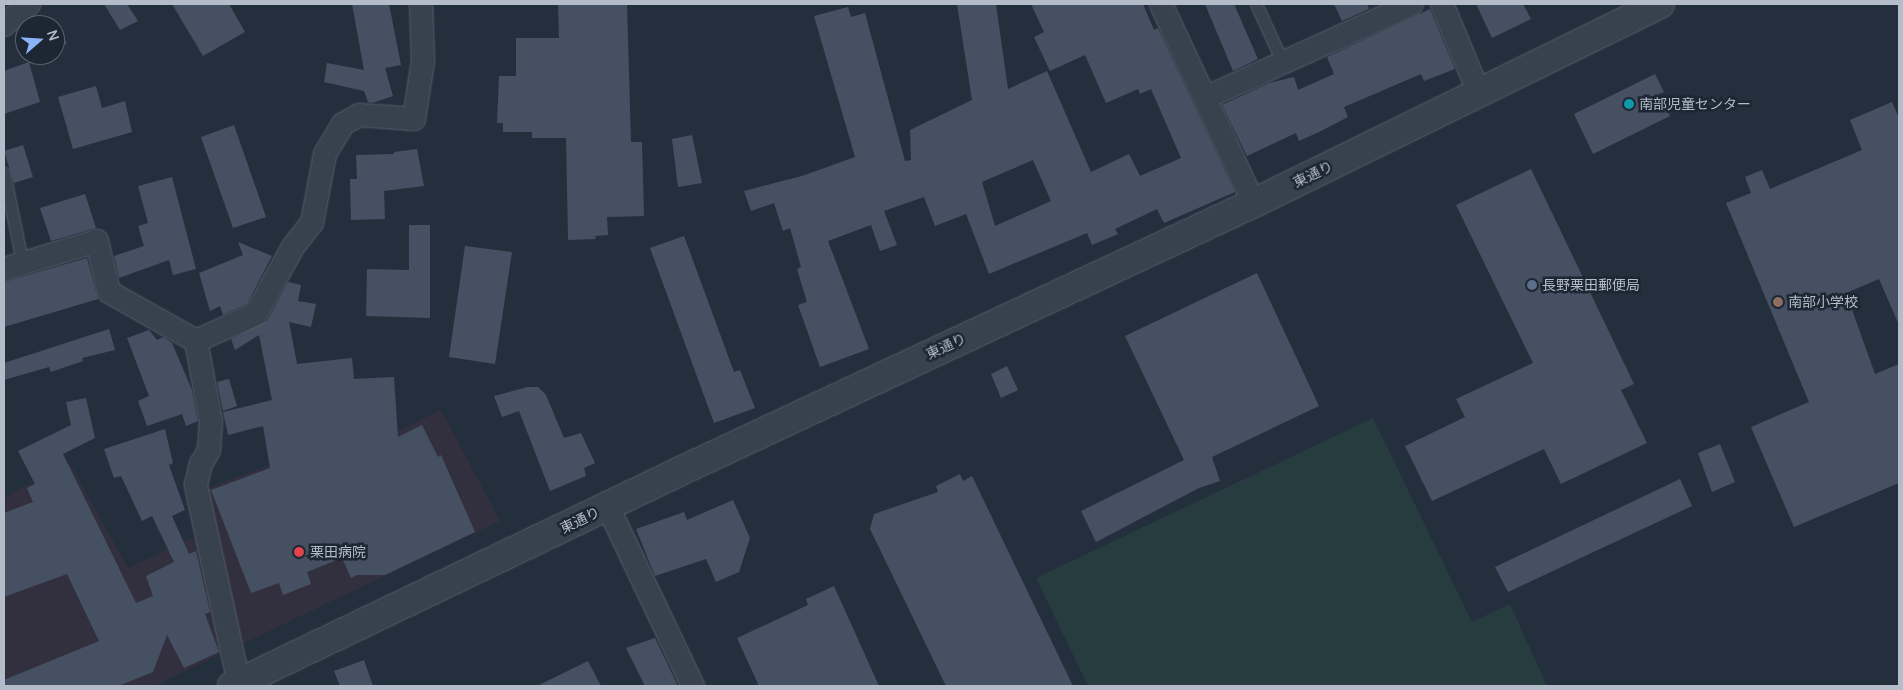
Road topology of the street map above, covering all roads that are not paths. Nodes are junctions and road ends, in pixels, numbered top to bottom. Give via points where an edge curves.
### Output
1 (421, 4) edge
2 (1161, 4) edge
3 (1256, 4) edge
4 (1442, 4) edge
5 (1660, 4) edge
6 (1398, 6) edge
7 (1283, 63) junction
8 (1479, 92) junction
9 (1205, 98) junction
10 (4, 173) edge
11 (1254, 203) junction
12 (13, 265) edge
13 (196, 341) junction
14 (608, 507) junction
15 (235, 684) edge
16 (693, 686) edge

1 - 13 street via 423,61 414,119 359,115 343,124 325,154 312,222 256,314
2 - 9 street
3 - 7 lane
4 - 8 street
5 - 8 street, 東通り
6 - 7 street
7 - 9 street
8 - 11 street, 東通り
9 - 11 street
10 - 12 lane
11 - 14 street, 東通り
12 - 13 street via 98,240 109,292
13 - 15 street via 211,421 209,450 196,485
14 - 15 street, 東通り
14 - 16 street

